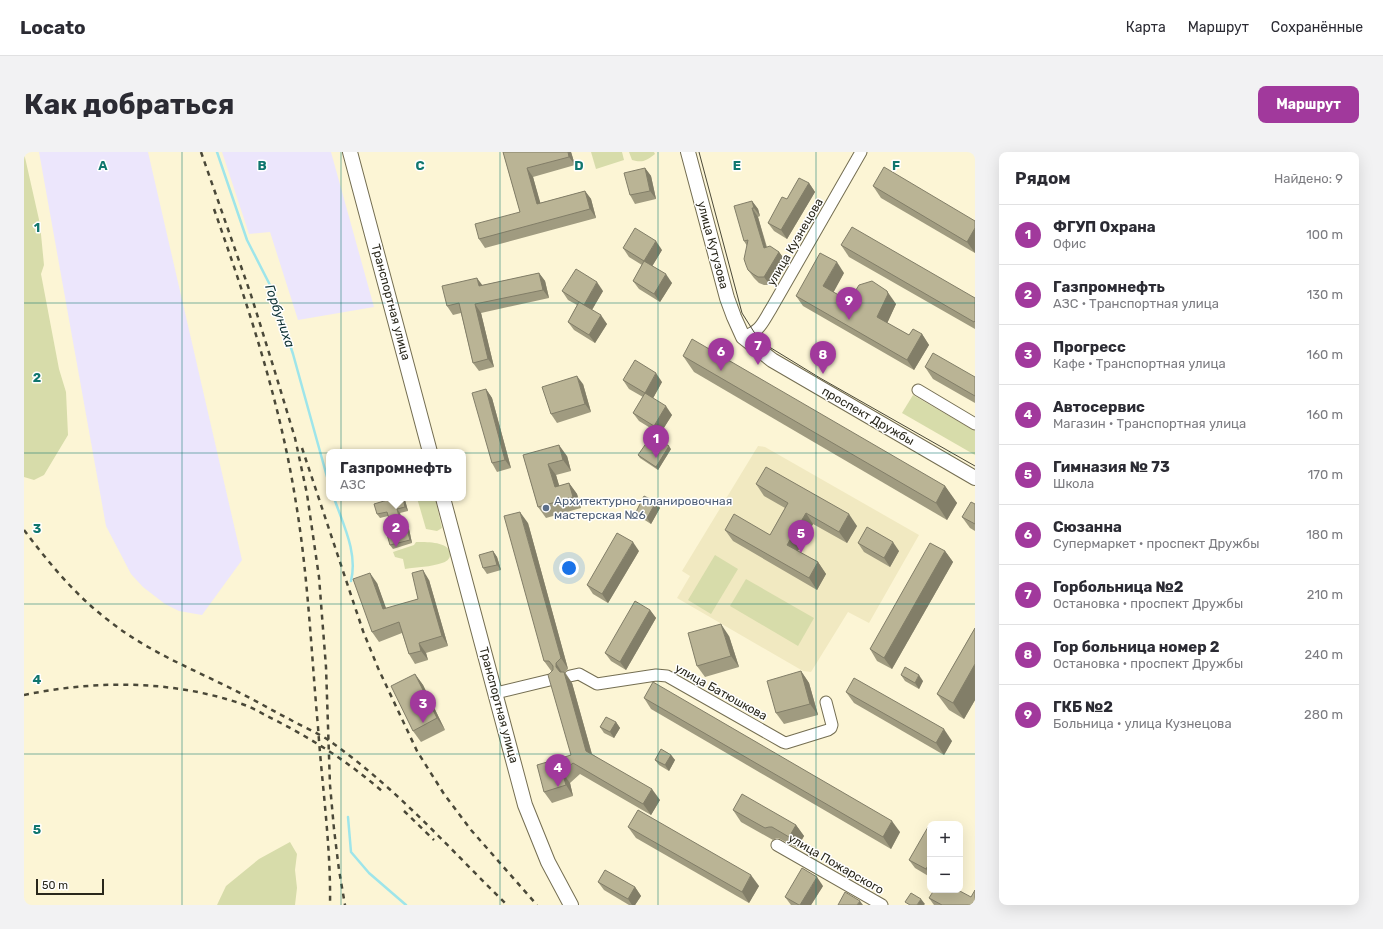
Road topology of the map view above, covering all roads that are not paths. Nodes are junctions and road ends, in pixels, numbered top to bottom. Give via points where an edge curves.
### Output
1 (350, 152) edge
2 (688, 152) edge
3 (861, 152) edge
4 (743, 337) junction
5 (918, 390) dead end
6 (975, 424) edge
7 (429, 449) edge
8 (975, 478) edge
9 (444, 501) edge
10 (570, 676) dead end
11 (554, 679) edge
12 (496, 693) junction
13 (826, 702) dead end
14 (777, 845) dead end
15 (571, 905) edge
16 (882, 905) edge

1 - 7 main road, Транспортная улица
2 - 4 main road, улица Кутузова via 727,298
3 - 4 street, улица Кузнецова via 771,309 758,329
4 - 8 main road, проспект Дружбы via 772,360
5 - 6 street
9 - 12 main road, Транспортная улица
10 - 13 street, улица Батюшкова via 579,674 597,684 656,675 667,676 786,743 831,728
11 - 12 street
12 - 15 main road, Транспортная улица via 525,804 548,862
14 - 16 street, улица Пожарского

